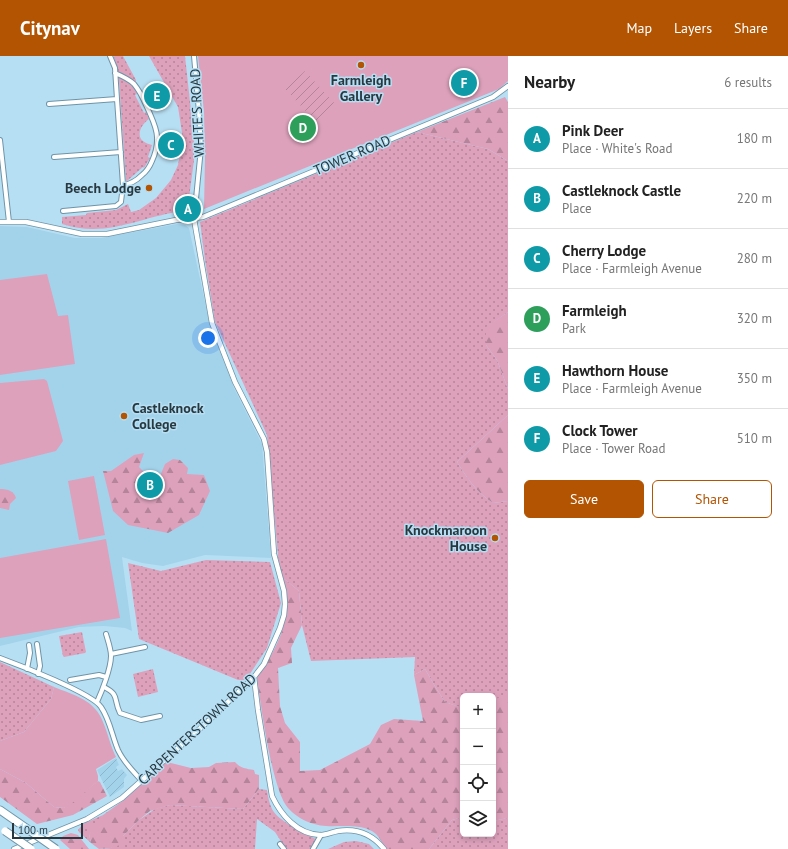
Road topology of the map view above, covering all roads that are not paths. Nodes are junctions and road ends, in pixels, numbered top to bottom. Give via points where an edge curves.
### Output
1 (110, 56) edge
2 (194, 56) edge
3 (115, 73) junction
4 (508, 86) edge
5 (117, 99) junction
6 (49, 104) dead end
7 (0, 140) edge
8 (121, 152) junction
9 (54, 157) dead end
10 (123, 185) junction
11 (63, 211) dead end
12 (194, 219) junction
13 (0, 222) edge
14 (9, 222) junction
15 (106, 634) dead end
16 (37, 644) dead end
17 (29, 645) dead end
18 (144, 647) dead end
19 (111, 654) junction
20 (0, 658) edge
21 (27, 669) junction
22 (38, 674) junction
23 (106, 677) junction
24 (254, 677) junction
25 (70, 680) dead end
26 (104, 687) junction
27 (97, 702) junction
28 (160, 716) dead end
29 (142, 782) junction
30 (0, 810) edge
31 (2, 829) edge
32 (321, 835) junction
33 (280, 844) dead end
34 (14, 849) edge
35 (31, 849) edge
36 (56, 849) edge
37 (284, 849) edge
38 (313, 849) edge
39 (384, 849) edge

1 - 3 street
2 - 12 street, WHITE'S ROAD via 201,148
3 - 5 street
3 - 10 street via 128,79 141,94 154,123 158,141 156,153 146,172 129,185
4 - 12 street, TOWER ROAD via 493,97
5 - 6 street
5 - 8 street
7 - 14 street
8 - 9 street
8 - 10 street
10 - 11 street via 119,204
12 - 14 street, TOWER ROAD via 93,235 38,224
12 - 24 street, CARPENTERSTOWN ROAD via 212,323 235,382 264,439 267,452 274,554 285,604 280,628 264,664
13 - 14 street, TOWER ROAD
15 - 19 street
16 - 22 street via 40,666
17 - 21 street
18 - 19 street
19 - 23 street
20 - 21 street
21 - 22 street
22 - 27 street
23 - 25 street via 99,675
23 - 26 street
24 - 29 street, CARPENTERSTOWN ROAD
24 - 32 street via 272,796 284,816 296,826 308,833
26 - 27 street
26 - 28 street via 112,691 120,713 141,720
27 - 29 street via 105,713 119,752
29 - 34 street, CARPENTERSTOWN ROAD via 122,798 87,819
30 - 36 highway, bridge
31 - 35 highway, bridge
32 - 38 street
32 - 39 street via 337,831 363,832 374,838
33 - 37 street

